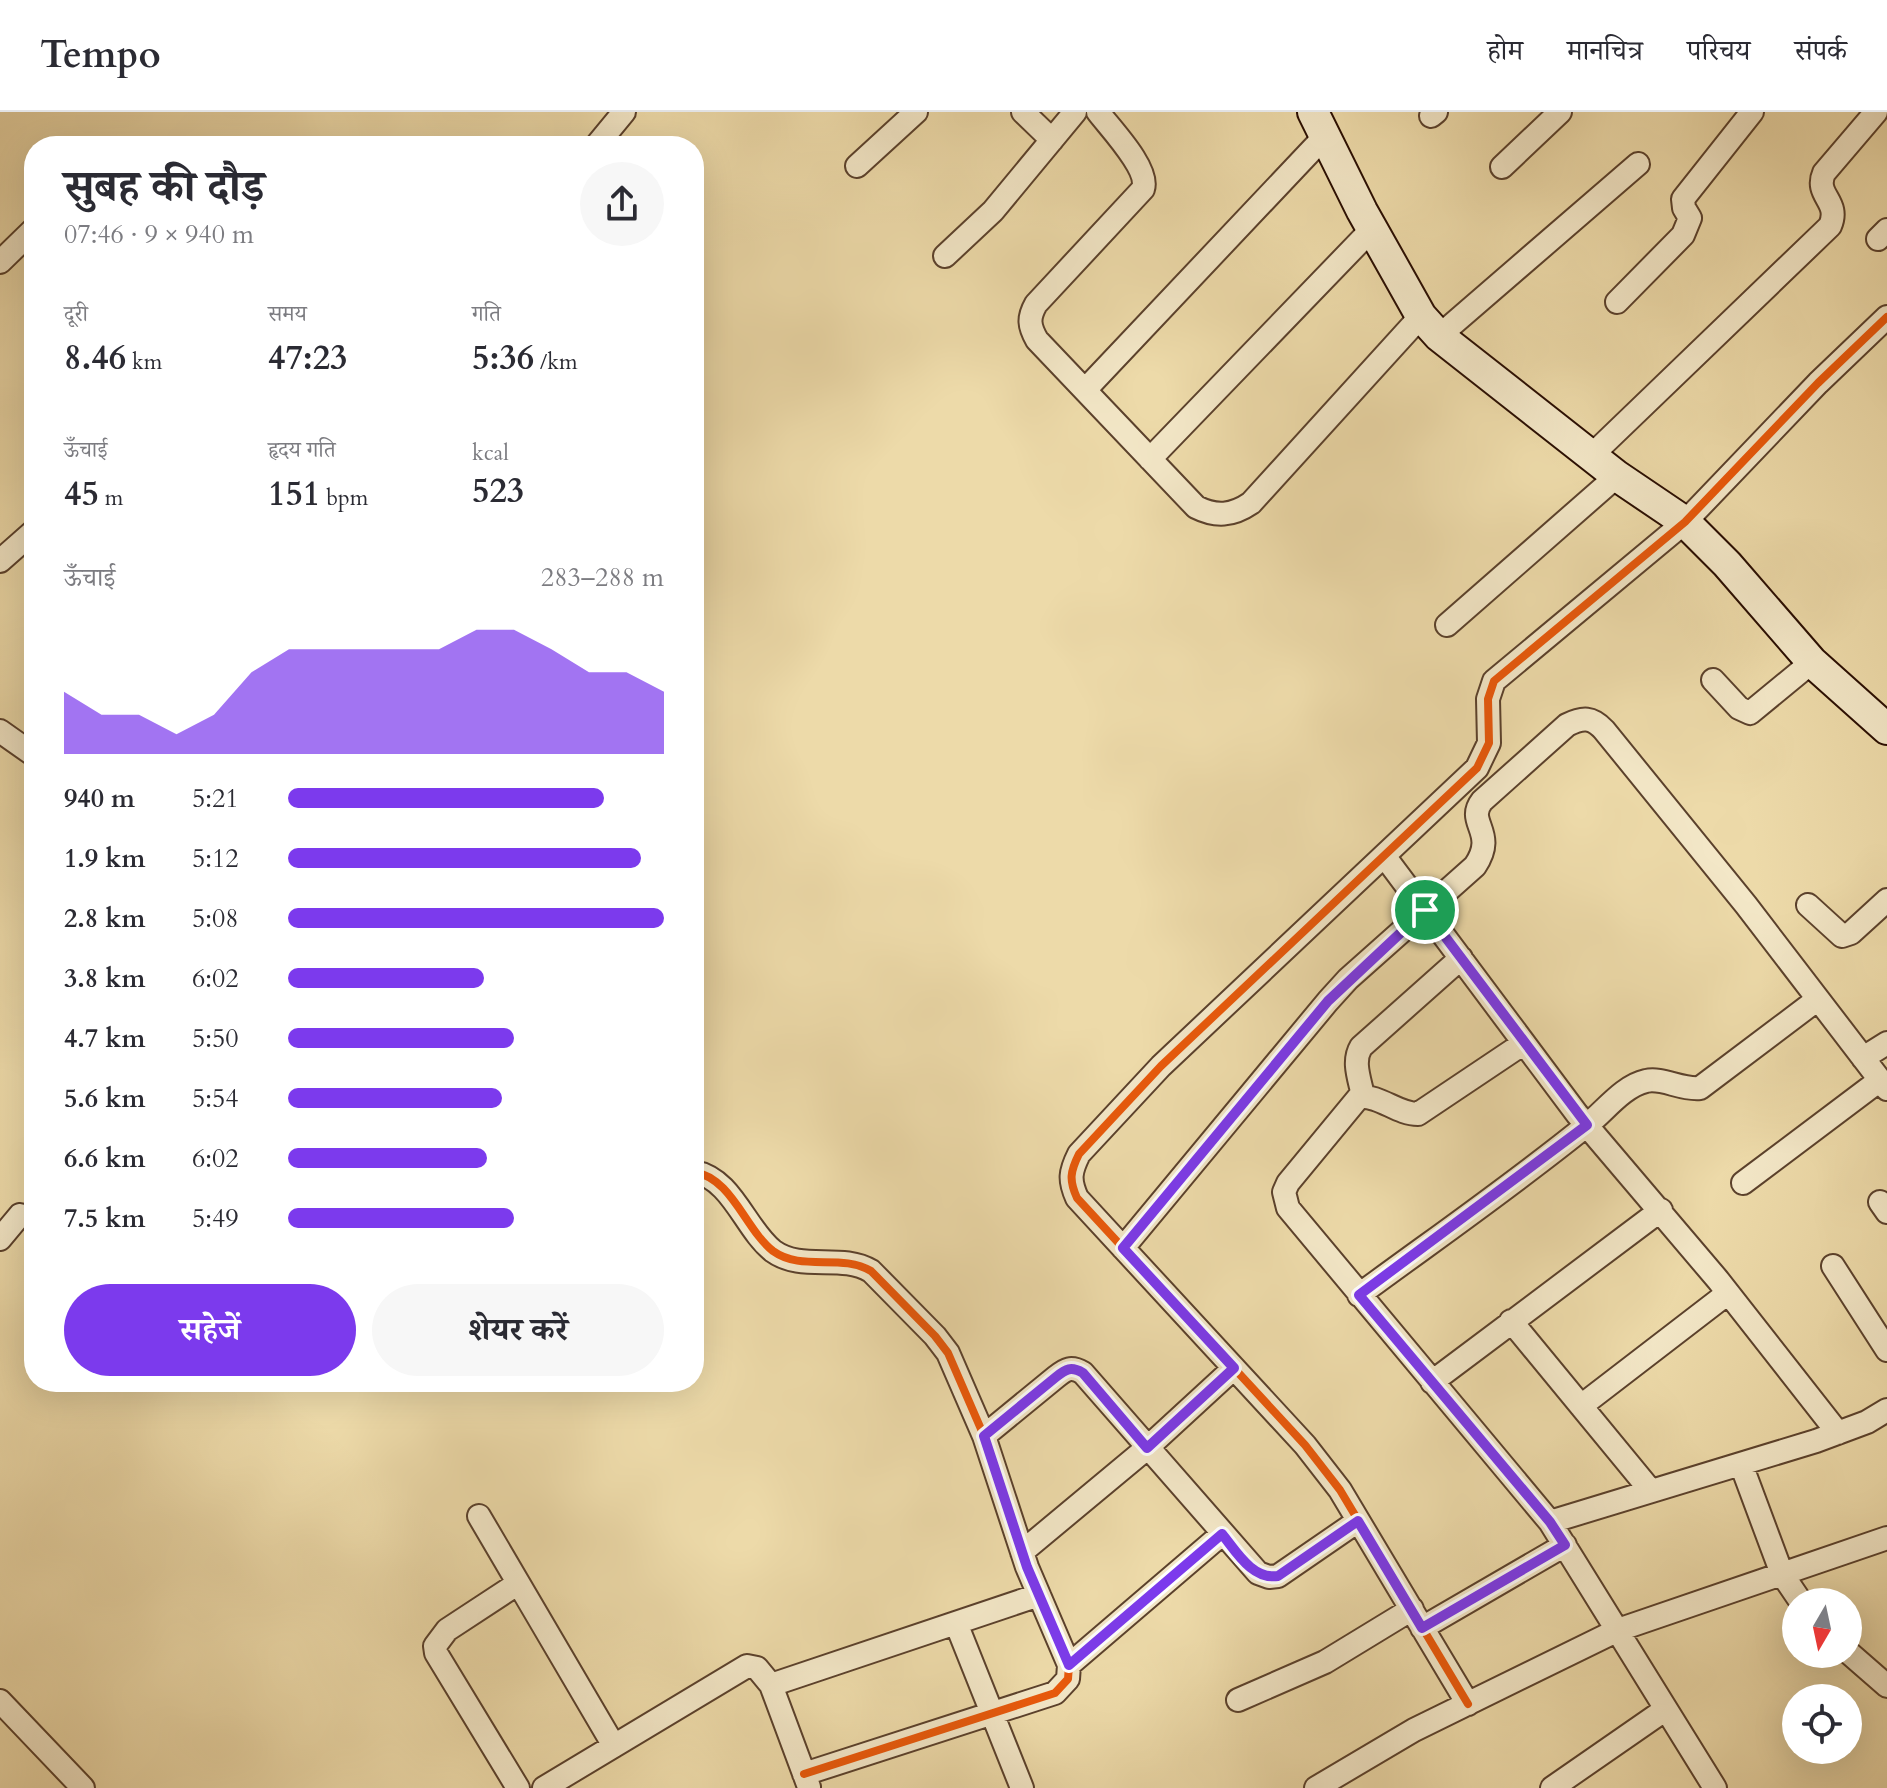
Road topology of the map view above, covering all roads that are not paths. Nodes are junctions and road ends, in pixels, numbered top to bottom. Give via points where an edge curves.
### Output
1 (624, 112) edge
2 (916, 112) edge
3 (1023, 112) edge
4 (1075, 112) edge
5 (1098, 112) edge
6 (1560, 112) edge
7 (1752, 112) edge
8 (1876, 112) edge
9 (1319, 124) edge
10 (604, 136) edge
11 (1052, 140) junction
12 (1638, 164) dead end
13 (857, 166) dead end
14 (1502, 167) dead end
15 (1372, 229) junction
16 (24, 239) edge
17 (945, 256) dead end
18 (0, 262) edge
19 (1617, 302) dead end
20 (1887, 317) edge
21 (1430, 326) junction
22 (1085, 390) junction
23 (1591, 456) junction
24 (1150, 459) junction
25 (1617, 476) junction
26 (1685, 522) junction
27 (24, 540) edge
28 (0, 561) edge
29 (1447, 625) dead end
30 (1812, 662) junction
31 (1713, 680) dead end
32 (1887, 729) edge
33 (0, 731) edge
34 (24, 748) edge
35 (1385, 857) junction
36 (1887, 900) edge
37 (1808, 905) dead end
38 (1425, 910) junction
39 (1461, 958) junction
40 (1818, 999) junction
41 (1524, 1043) junction
42 (1887, 1043) edge
43 (1863, 1058) junction
44 (1883, 1084) edge
45 (1363, 1096) junction
46 (1587, 1125) junction
47 (704, 1175) edge
48 (1743, 1183) dead end
49 (1661, 1210) junction
50 (20, 1215) dead end
51 (0, 1239) edge
52 (1123, 1248) junction
53 (1833, 1266) dead end
54 (1728, 1293) junction
55 (1359, 1295) junction
56 (1511, 1321) junction
57 (1887, 1350) edge
58 (1234, 1368) junction
59 (1432, 1382) junction
60 (1581, 1406) junction
61 (1887, 1410) edge
62 (1838, 1433) junction
63 (984, 1436) junction
64 (1147, 1448) junction
65 (1741, 1464) junction
66 (1651, 1491) junction
67 (479, 1516) dead end
68 (1358, 1521) junction
69 (1550, 1522) junction
70 (1222, 1534) junction
71 (1887, 1538) edge
72 (1565, 1545) junction
73 (1022, 1552) junction
74 (1782, 1574) junction
75 (517, 1584) junction
76 (1792, 1588) edge
77 (1039, 1595) junction
78 (1417, 1618) junction
79 (956, 1623) junction
80 (1618, 1630) junction
81 (1862, 1664) edge
82 (1069, 1665) junction
83 (771, 1685) junction
84 (1887, 1686) edge
85 (1238, 1700) dead end
86 (0, 1701) edge
87 (1468, 1704) junction
88 (1666, 1709) junction
89 (991, 1713) junction
90 (614, 1746) junction
91 (807, 1781) edge
92 (83, 1788) edge
93 (518, 1788) edge
94 (544, 1788) edge
95 (1022, 1788) edge
96 (1316, 1788) edge
97 (1552, 1788) edge
98 (1715, 1788) edge

1 - 10 street
2 - 13 street
3 - 11 street
4 - 11 street
5 - 22 street via 1142,170 1143,189 1029,315 1037,340
6 - 14 street
7 - 19 street via 1683,199 1690,218 1683,235
8 - 23 street via 1820,182 1833,207 1830,226
9 - 15 street
9 - 22 street
11 - 17 street via 993,211
12 - 21 street
15 - 21 street
15 - 24 street
16 - 18 street
20 - 26 street
21 - 23 street
21 - 24 street via 1238,511 1221,515 1196,507
22 - 24 street
23 - 25 street
25 - 26 street
25 - 29 street
26 - 30 street
26 - 35 street via 1494,681 1488,692 1489,743 1477,768
27 - 28 street
30 - 31 street via 1750,713
30 - 32 street
33 - 34 street
35 - 38 street
35 - 52 street via 1161,1066 1079,1154 1070,1182 1077,1198
36 - 37 street via 1842,936
38 - 39 street
38 - 40 street via 1481,857 1485,839 1477,808 1482,801 1567,725 1590,719
38 - 52 street via 1328,1001
39 - 41 street
39 - 45 street via 1361,1047 1357,1063
40 - 43 street
40 - 46 street via 1706,1085 1689,1089 1643,1081
41 - 45 street via 1418,1114
41 - 46 street
42 - 43 street
43 - 44 street
44 - 48 street
45 - 55 street via 1284,1192 1288,1208
46 - 49 street
46 - 55 street
47 - 63 street via 720,1186 774,1251 805,1261 843,1261 871,1271 948,1353
49 - 54 street
49 - 56 street
50 - 51 street
52 - 58 street
53 - 57 street
54 - 60 street
54 - 62 street
55 - 59 street
56 - 59 street
56 - 60 street
58 - 64 street
58 - 68 street via 1305,1445
59 - 69 street
60 - 66 street
61 - 62 street
62 - 65 street
63 - 64 street via 1066,1369 1074,1368
63 - 73 street
64 - 70 street
64 - 73 street
65 - 66 street
65 - 74 street
66 - 69 street
67 - 75 street
68 - 70 street via 1269,1577 1249,1566
68 - 78 street
69 - 72 street
70 - 82 street
71 - 74 street
72 - 78 street
72 - 80 street
73 - 77 street
74 - 76 street
74 - 80 street
75 - 90 street
75 - 93 street via 447,1630 435,1646
77 - 79 street
77 - 82 street
78 - 85 street
78 - 87 street
79 - 83 street
79 - 89 street
80 - 87 street
80 - 88 street
81 - 84 street
82 - 89 street via 1068,1679 1055,1693
83 - 90 street via 757,1668 747,1666
83 - 91 street
86 - 92 street
87 - 96 street
88 - 97 street
88 - 98 street
89 - 91 street
89 - 95 street
90 - 94 street

